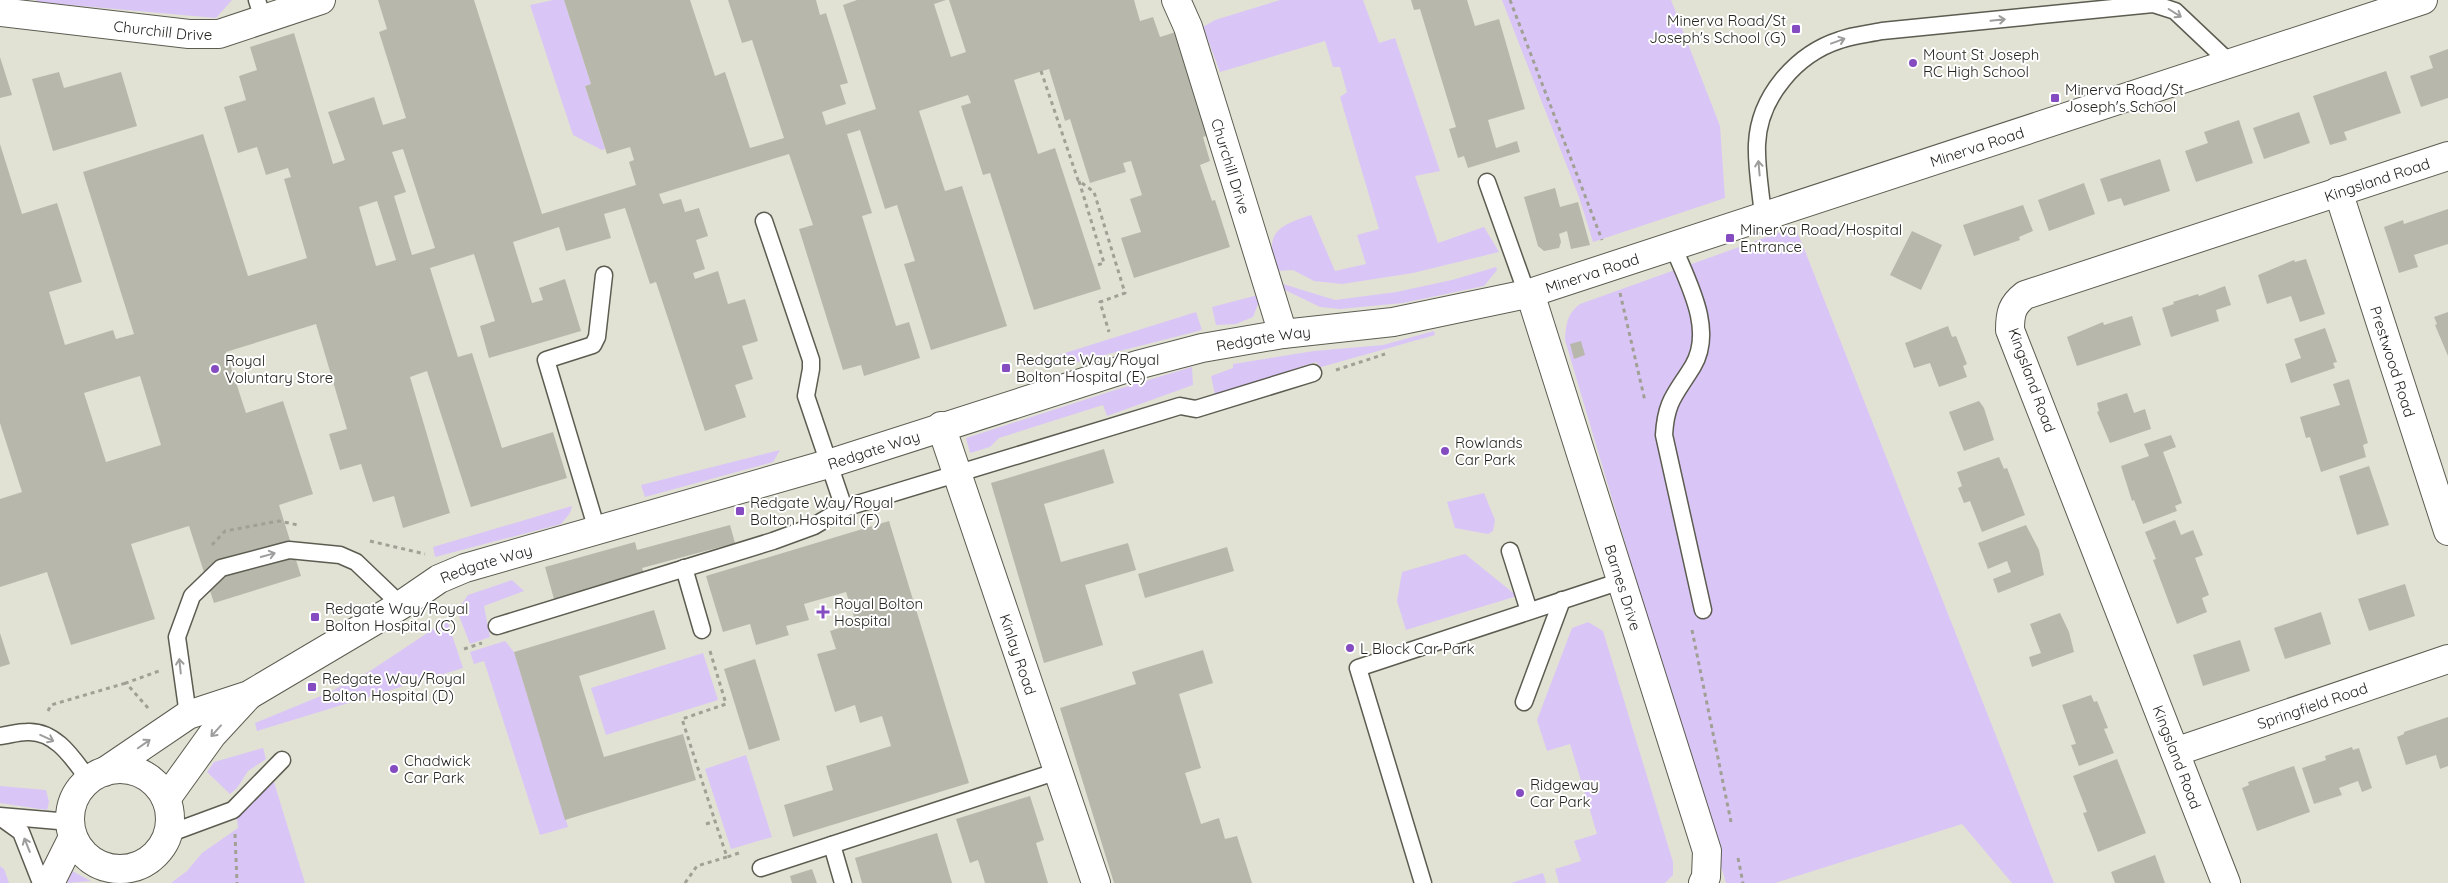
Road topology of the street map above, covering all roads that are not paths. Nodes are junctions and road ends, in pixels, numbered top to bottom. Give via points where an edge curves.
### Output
1 (321, 0) edge
2 (1176, 0) edge
3 (2423, 0) edge
4 (2131, 3) edge
5 (260, 10) edge
6 (0, 12) edge
7 (2230, 63) junction
8 (2448, 156) edge
9 (1487, 182) dead end
10 (2338, 191) junction
11 (1763, 216) junction
12 (764, 221) dead end
13 (1673, 246) junction
14 (604, 275) dead end
15 (1528, 293) junction
16 (1283, 334) junction
17 (1313, 373) dead end
18 (941, 426) junction
19 (828, 464) junction
20 (957, 473) junction
21 (844, 508) junction
22 (597, 530) junction
23 (2448, 531) edge
24 (1510, 551) dead end
25 (684, 568) junction
26 (1621, 581) junction
27 (1562, 600) junction
28 (401, 605) junction
29 (1703, 610) dead end
30 (1529, 612) junction
31 (497, 626) dead end
32 (702, 630) road end
33 (2448, 659) edge
34 (249, 695) junction
35 (1524, 702) dead end
36 (188, 714) junction
37 (0, 736) edge
38 (2175, 752) junction
39 (282, 760) dead end
40 (1058, 771) junction
41 (97, 776) junction
42 (166, 800) junction
43 (0, 817) edge
44 (71, 829) junction
45 (168, 834) junction
46 (832, 845) junction
47 (762, 868) road end
48 (112, 876) edge
49 (41, 883) edge
50 (50, 883) edge
51 (844, 883) edge
52 (1096, 883) edge
53 (1422, 883) edge
54 (1703, 883) edge
55 (2226, 883) edge

1 - 5 street, Churchill Drive
2 - 16 street, Churchill Drive via 1188,27
3 - 7 street, Minerva Road
4 -> 7 lane via 2152,4 2175,11
11 -> 4 lane via 1757,143 1766,106 1784,77 1811,53 1840,40 1882,31
5 - 6 street, Churchill Drive via 219,34 189,34
7 - 11 street, Minerva Road
8 - 10 street, Kingsland Road
9 - 15 lane
10 - 23 street, Prestwood Road
10 - 38 street, Kingsland Road via 2025,295 2015,303 2010,315 2010,330
11 - 13 street, Minerva Road
12 - 19 lane via 810,360 806,396
13 - 15 street, Minerva Road
13 - 29 lane via 1697,307 1701,329 1694,364 1671,396 1664,435
14 - 22 lane via 597,337 593,345 546,360
15 - 16 street, Redgate Way via 1393,322
15 - 26 street, Barnes Drive
16 - 18 street, Redgate Way via 1202,348 1137,365
17 - 20 lane via 1196,409 1180,406
18 - 19 street, Redgate Way
18 - 20 street, Kinlay Road
19 - 21 lane
19 - 22 street, Redgate Way
20 - 21 lane
20 - 40 street, Kinlay Road
21 - 25 lane via 814,526
22 - 28 street, Redgate Way via 464,568 439,579
24 - 30 lane
25 - 31 lane
25 - 32 lane
26 - 27 lane
26 - 54 street, Barnes Drive via 1707,851
27 - 30 lane
27 - 35 lane
28 - 34 street, Redgate Way
36 -> 28 lane via 178,637 192,596 221,568 289,550 340,555 356,562
30 - 53 lane via 1358,668
33 - 38 street, Springfield Road
34 - 36 street, Redgate Way
34 -> 42 street, Redgate Way via 212,735
41 -> 36 street, Redgate Way
37 -> 41 lane via 28,731 47,736
38 - 55 street, Kingsland Road
39 - 45 lane via 232,810
40 - 46 lane
40 - 52 street, Kinlay Road
41 - 42 street via 119,769 140,774 158,787
41 - 44 street, Redgate Way via 78,791 72,806
42 - 45 street via 170,817
43 - 44 lane
49 -> 43 lane via 21,832
44 - 48 street via 80,850
44 - 50 street, Redgate Way
45 - 48 street via 161,848 149,860
46 - 47 lane
46 - 51 lane

